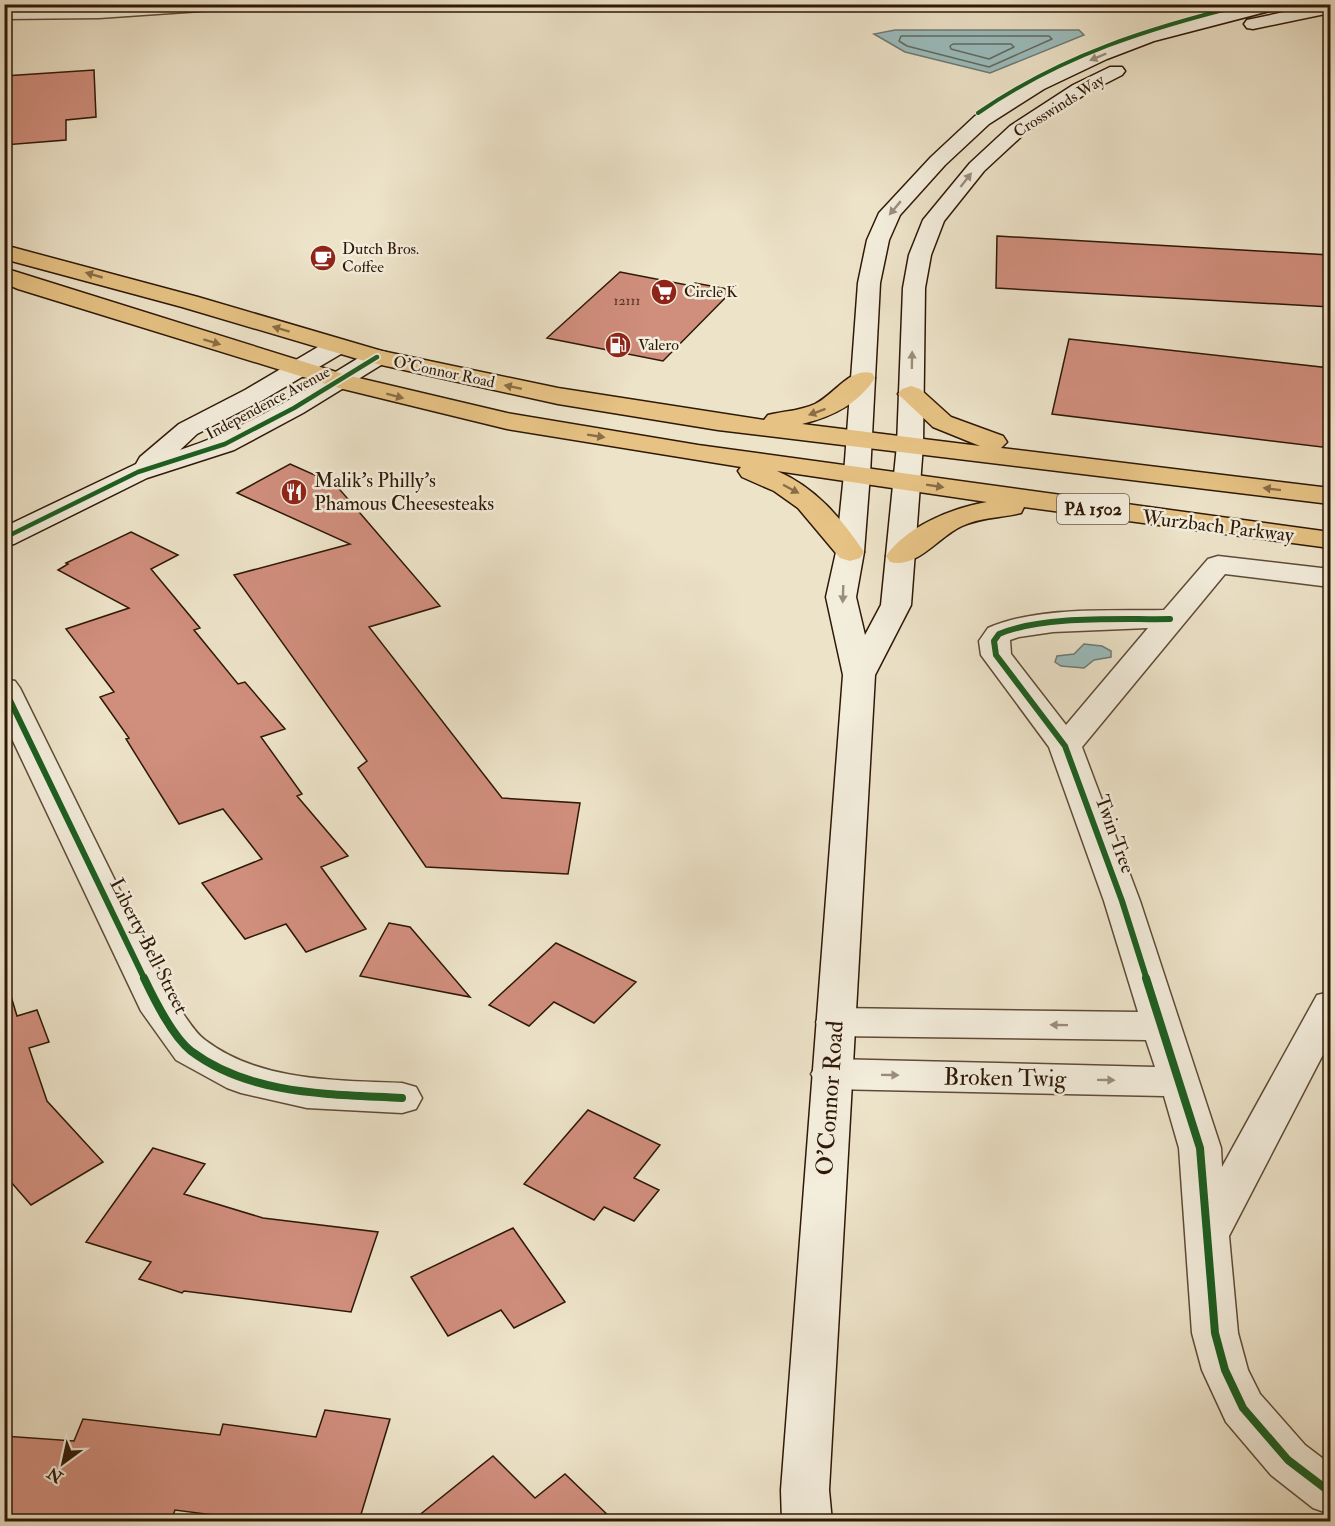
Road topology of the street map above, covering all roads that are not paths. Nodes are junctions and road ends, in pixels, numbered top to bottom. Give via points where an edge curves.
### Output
1 (230, 4) edge
2 (1275, 4) edge
3 (1330, 8) edge
4 (4, 14) edge
5 (965, 136) junction
6 (1002, 144) junction
7 (4, 252) edge
8 (4, 275) edge
9 (337, 346) junction
10 (377, 357) junction
11 (299, 369) junction
12 (863, 378) junction
13 (339, 381) junction
14 (911, 394) junction
15 (718, 422) junction
16 (858, 439) junction
17 (910, 445) junction
18 (698, 453) junction
19 (1074, 465) junction
20 (138, 472) junction
21 (857, 474) junction
22 (906, 482) junction
23 (1330, 496) edge
24 (1049, 503) junction
25 (4, 538) edge
26 (1330, 540) edge
27 (850, 552) junction
28 (900, 556) junction
29 (1330, 578) edge
30 (1170, 619) junction
31 (859, 675) junction
32 (4, 688) edge
33 (1065, 746) junction
34 (1330, 1005) edge
35 (835, 1022) junction
36 (1160, 1026) junction
37 (831, 1074) junction
38 (1178, 1082) junction
39 (402, 1098) dead end
40 (1208, 1234) junction
41 (1330, 1492) edge
42 (807, 1521) edge

1 - 4 main road via 99,13
2 -> 5 main road, Crosswinds Way via 1188,25 1101,55 1037,85 982,120
3 - 6 main road, Crosswinds Way via 1240,28 1137,62 1080,89
5 - 6 main road
5 -> 12 main road, Crosswinds Way via 890,213 878,240 869,283
14 -> 6 main road, Crosswinds Way via 914,288 920,255 934,220 976,167
9 -> 7 highway, O'Connor Road
8 -> 11 highway, O'Connor Road
9 - 10 highway, O'Connor Road
9 - 11 main road, Independence Avenue
10 - 13 main road, Independence Avenue
15 -> 10 highway, O'Connor Road via 558,396
11 - 13 highway, O'Connor Road
11 - 20 main road, Independence Avenue via 188,429
12 -> 15 highway via 846,397 818,414
12 - 16 main road, Crosswinds Way
13 -> 18 highway, O'Connor Road via 507,421
13 - 20 main road, Independence Avenue via 225,444
14 - 17 main road, Crosswinds Way
14 - 19 highway via 942,422 990,441
15 - 16 highway, O'Connor Road
16 - 17 highway, PA 1502
16 - 21 main road, O'Connor Road
17 - 19 highway, PA 1502
17 - 22 main road, Crosswinds Way
18 - 21 highway, O'Connor Road
18 -> 27 highway via 767,476 799,492 820,512
23 -> 19 highway, PA 1502
20 - 25 main road, Independence Avenue
21 - 22 highway, Wurzbach Parkway / PA 1502
21 - 27 main road, O'Connor Road
22 -> 24 highway, Wurzbach Parkway / PA 1502
22 - 28 main road, O'Connor Road
24 - 26 highway, Wurzbach Parkway / PA 1502
24 - 28 highway via 987,509 952,518
27 -> 31 main road, O'Connor Road via 841,597
28 - 31 main road, O'Connor Road via 896,605
29 - 30 main road via 1218,565
30 - 33 main road
30 - 33 main road, Twin Tree via 1038,624 997,635 993,643 996,655
31 - 35 main road, O'Connor Road
32 - 39 main road, Liberty Bell Street via 160,1011 190,1050 241,1078 307,1093
33 - 36 main road, Twin Tree via 1122,901
34 - 40 main road
36 -> 35 main road
35 - 37 main road, O'Connor Road
36 - 38 main road, Twin Tree
37 -> 38 main road, Broken Twig
37 - 42 main road, O'Connor Road via 805,1490
38 - 40 main road, Twin Tree via 1200,1148
40 - 41 main road, Twin Tree via 1215,1333 1225,1370 1243,1408 1288,1460

